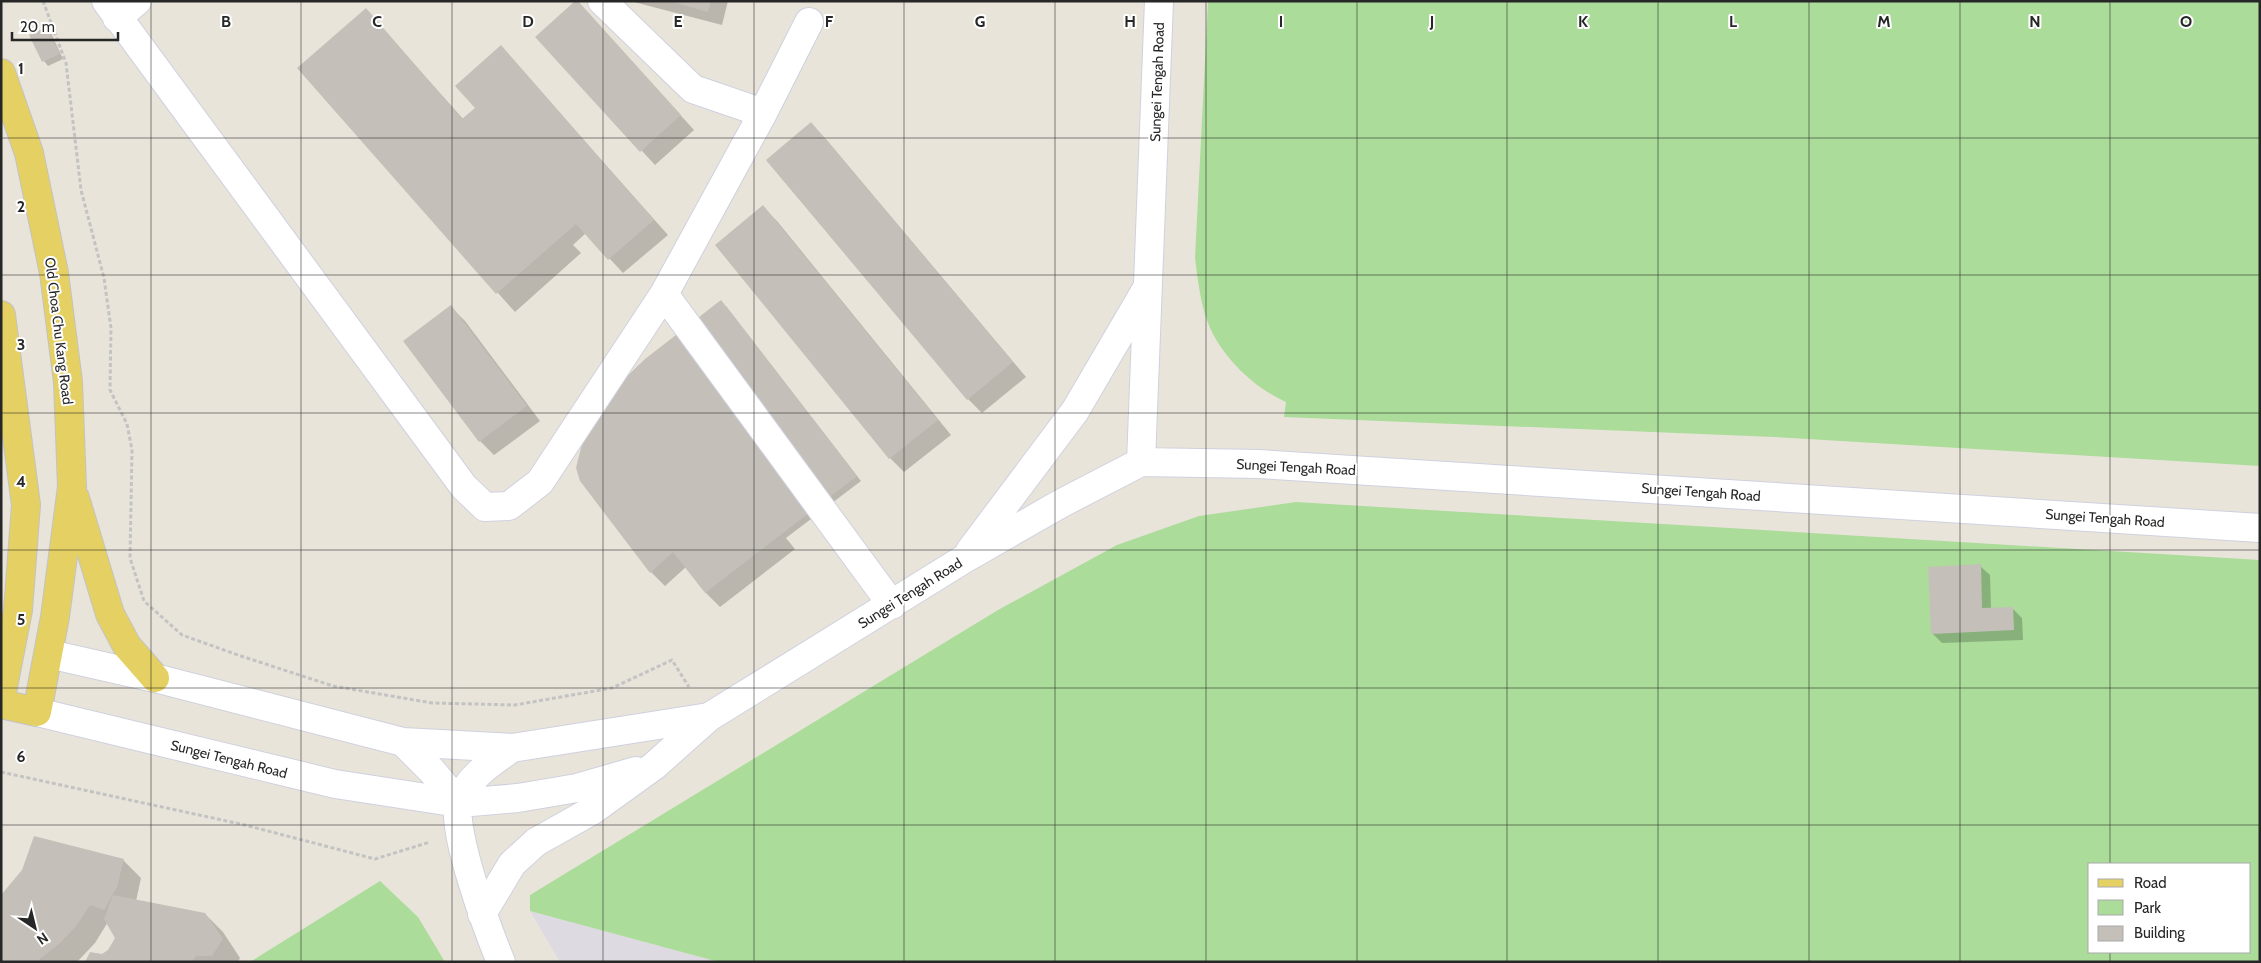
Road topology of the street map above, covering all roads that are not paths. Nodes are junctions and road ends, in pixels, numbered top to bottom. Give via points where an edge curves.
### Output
1 (602, 1) edge
2 (1160, 1) edge
3 (120, 7) edge
4 (809, 22) dead end
5 (1, 73) edge
6 (763, 113) junction
7 (1149, 285) junction
8 (664, 294) junction
9 (1, 316) edge
10 (10, 384) junction
11 (1, 458) edge
12 (1141, 462) junction
13 (72, 487) junction
14 (2260, 528) edge
15 (964, 559) junction
16 (892, 605) junction
17 (5, 644) edge
18 (49, 654) junction
19 (155, 678) junction
20 (1, 697) edge
21 (1, 704) edge
22 (37, 712) junction
23 (708, 717) junction
24 (403, 742) junction
25 (512, 748) junction
26 (654, 766) junction
27 (459, 803) junction
28 (482, 914) junction
29 (501, 962) edge

1 - 6 street via 693,89
2 - 7 street, Sungei Tengah Road
3 - 8 street via 464,487 484,507 509,506 540,482
4 - 6 street
5 - 13 main road, Old Choa Chu Kang Road via 29,153 54,273 68,382
6 - 8 street
7 - 12 street, Sungei Tengah Road
7 - 15 street via 1075,411
8 - 16 street
9 - 10 main road
10 - 11 main road
10 - 17 main road via 26,505 18,610
12 - 14 street, Sungei Tengah Road via 1259,464
12 - 15 street, Sungei Tengah Road
13 - 18 main road, Old Choa Chu Kang Road
13 - 19 main road via 110,614 127,646
15 - 16 street, Sungei Tengah Road
16 - 23 street, Sungei Tengah Road
17 - 18 main road, Sungei Tengah Road
17 - 20 main road
18 - 19 street, Sungei Tengah Road
18 - 22 main road, Old Choa Chu Kang Road
19 - 24 street, Sungei Tengah Road
21 - 22 main road, Sungei Tengah Road
22 - 27 street, Sungei Tengah Road via 336,784
23 - 25 street, Sungei Tengah Road
23 - 26 street, Sungei Tengah Road
24 - 25 street, Sungei Tengah Road
24 - 27 street
25 - 27 street, Sungei Tengah Road via 477,774
26 - 27 street, Sungei Tengah Road via 577,788
26 - 28 street, Sungei Tengah Road via 593,810 536,842 512,864
27 - 28 street via 460,832
28 - 29 street

